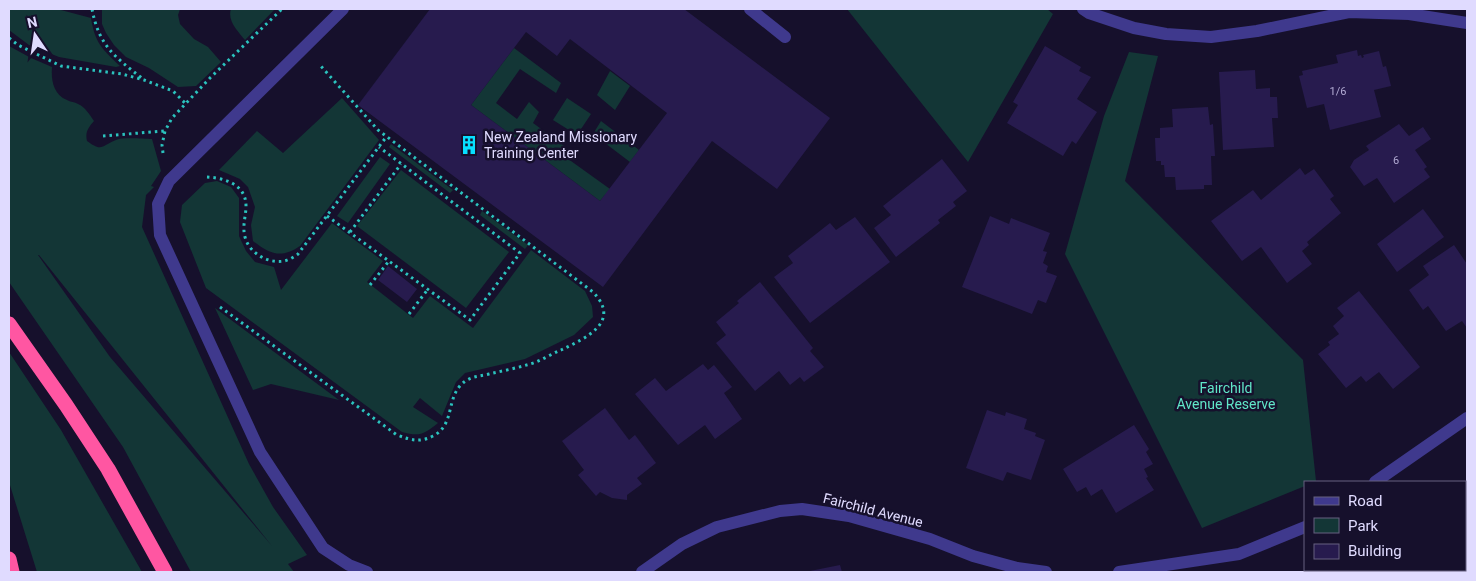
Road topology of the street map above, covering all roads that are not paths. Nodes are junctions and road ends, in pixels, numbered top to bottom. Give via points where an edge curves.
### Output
1 (343, 9) edge
2 (750, 9) edge
3 (1083, 9) edge
4 (1467, 23) edge
5 (785, 37) dead end
6 (9, 324) edge
7 (1467, 418) edge
8 (1375, 481) edge
9 (1304, 528) edge
10 (9, 559) edge
11 (12, 572) edge
12 (165, 572) edge
13 (367, 572) edge
14 (642, 572) edge
15 (1046, 572) edge
16 (1119, 572) edge

1 - 13 street via 169,180 158,204 160,235 260,452 323,548 349,566
2 - 5 street
3 - 4 street via 1134,28 1212,37 1349,12 1410,14
6 - 12 highway via 108,469
7 - 8 street
9 - 16 street via 1239,554
10 - 11 highway
14 - 15 street, Fairchild Avenue via 682,544 717,527 780,510 802,509 849,516 930,539 982,559

